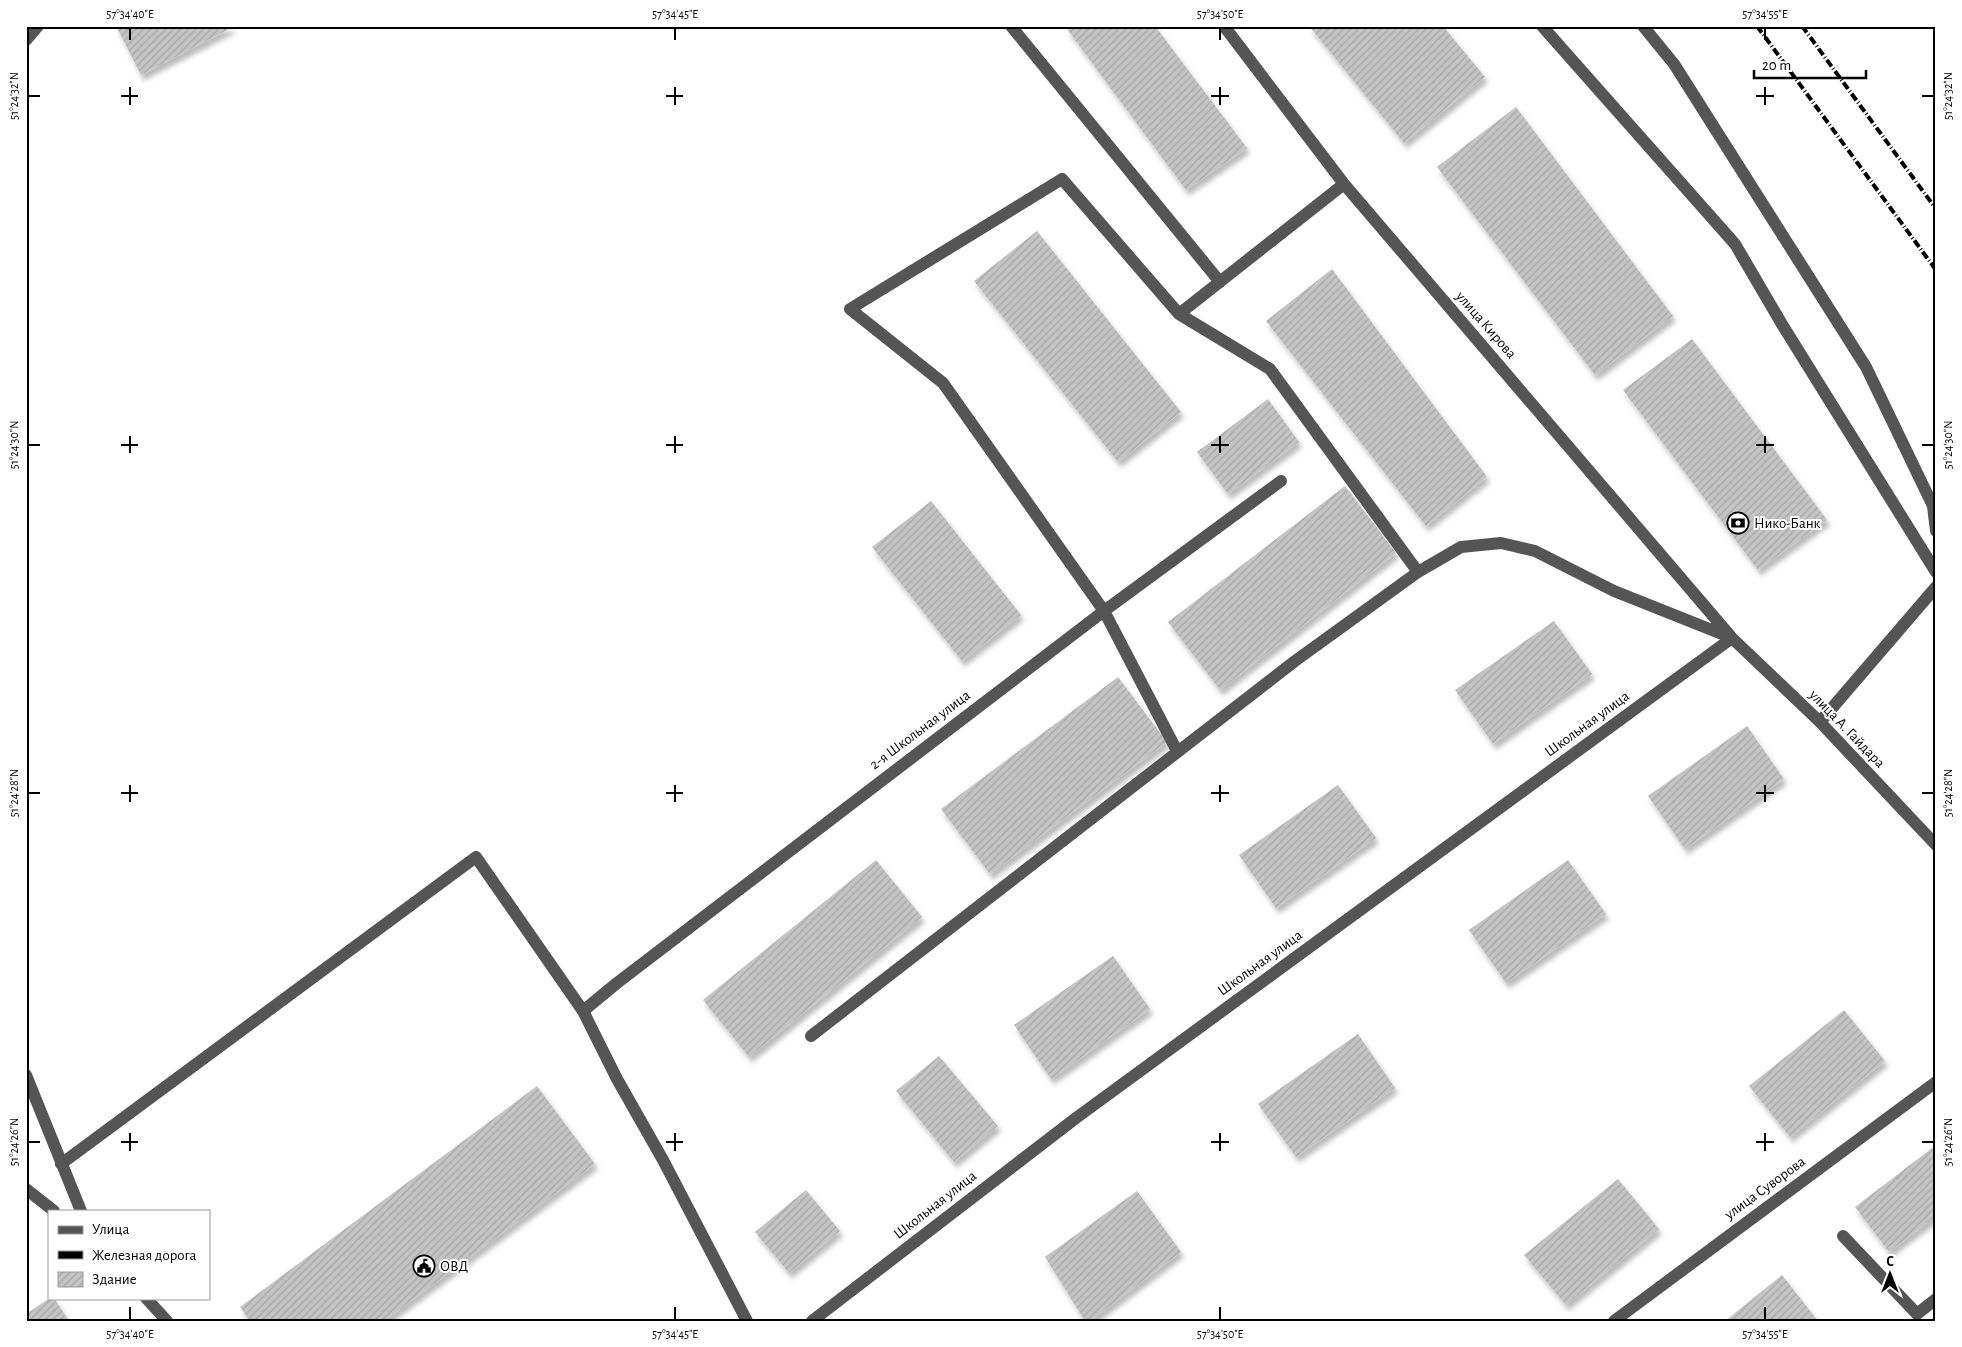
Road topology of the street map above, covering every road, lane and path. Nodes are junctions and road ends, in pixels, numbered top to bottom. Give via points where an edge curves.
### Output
1 (38, 26) edge
2 (1011, 26) edge
3 (1224, 26) edge
4 (1542, 26) edge
5 (1642, 26) edge
6 (26, 40) edge
7 (1344, 184) junction
8 (1220, 282) junction
9 (1179, 314) junction
10 (1281, 481) dead end
11 (1936, 531) edge
12 (1418, 572) junction
13 (1936, 572) edge
14 (1936, 588) edge
15 (1104, 610) junction
16 (1732, 638) junction
17 (1820, 722) junction
18 (1176, 751) junction
19 (1936, 845) edge
20 (583, 1011) junction
21 (812, 1036) dead end
22 (26, 1075) edge
23 (1936, 1082) edge
24 (61, 1164) junction
25 (26, 1189) edge
26 (53, 1210) edge
27 (81, 1210) edge
28 (1843, 1236) dead end
29 (148, 1300) edge
30 (1936, 1300) edge
31 (1920, 1318) edge
32 (167, 1321) edge
33 (747, 1321) edge
34 (812, 1321) edge
35 (1614, 1321) edge

1 - 6 street
2 - 8 street
3 - 7 street, улица Кирова
4 - 13 street via 1735,244
5 - 11 street via 1674,64 1866,367 1933,506
7 - 8 street
7 - 16 street, улица Кирова
8 - 9 street
9 - 12 street via 1270,369
9 - 15 street via 1062,179 850,309 943,383
10 - 15 street, 2-я Школьная улица
12 - 16 street via 1461,547 1501,543 1535,551 1614,591
12 - 18 street
14 - 17 street
15 - 18 street
15 - 20 street, 2-я Школьная улица
16 - 17 street, улица А. Гайдара
16 - 34 street, Школьная улица via 1076,1118
17 - 19 street, улица А. Гайдара
18 - 21 street
20 - 24 street via 476,857
20 - 33 street
22 - 24 street
23 - 35 street, улица Суворова
24 - 27 street
25 - 26 street
28 - 31 street
29 - 32 street
30 - 31 street

